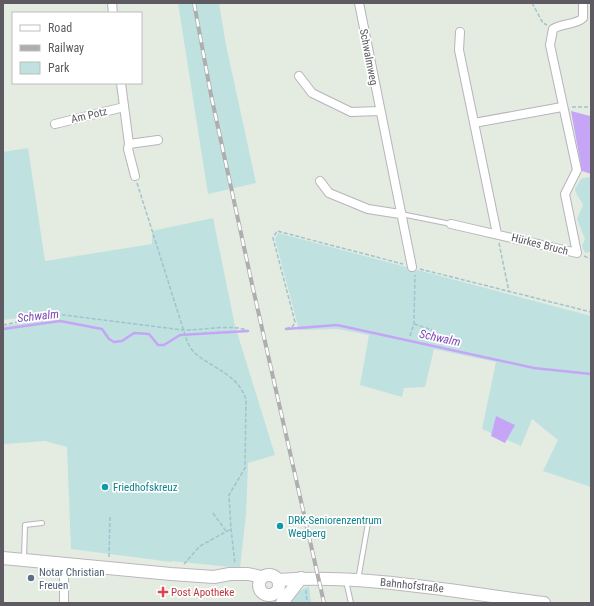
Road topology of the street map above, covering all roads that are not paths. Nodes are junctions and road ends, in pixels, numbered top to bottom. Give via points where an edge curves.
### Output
1 (359, 3) edge
2 (583, 3) edge
3 (460, 32) dead end
4 (299, 76) dead end
5 (121, 84) edge
6 (124, 107) junction
7 (562, 107) junction
8 (380, 111) junction
9 (474, 123) junction
10 (55, 124) dead end
11 (158, 140) dead end
12 (129, 144) junction
13 (135, 176) road end
14 (320, 182) dead end
15 (400, 214) junction
16 (451, 224) joint
17 (497, 234) junction
18 (413, 267) road end
19 (360, 520) dead end
20 (42, 523) dead end
21 (3, 558) edge
22 (24, 560) junction
23 (64, 564) junction
24 (214, 577) junction
25 (303, 578) junction
26 (345, 579) junction
27 (278, 580) junction
28 (358, 580) junction
29 (269, 594) edge
30 (64, 603) edge
31 (351, 603) edge
32 (544, 603) edge

1 - 8 street, Schwalmweg
2 - 7 street, Hürkes Bruch via 584,13 580,21 553,29 550,45
3 - 9 street, Hürkes Bruch via 460,50
4 - 8 street via 312,93 351,112
5 - 6 street
6 - 10 street, Am Potz
6 - 12 street
7 - 9 street
7 - 17 street, Hürkes Bruch via 577,170 565,194 577,254
8 - 15 street, Schwalmweg
9 - 17 street, Hürkes Bruch
11 - 12 street
12 - 13 street
14 - 15 street via 329,193 368,209
15 - 16 lane
15 - 18 street, Schwalmweg
16 - 17 street, Hürkes Bruch
19 - 28 lane via 368,523
20 - 22 lane via 25,525
21 - 22 street, Bahnhofstraße
22 - 23 street, Bahnhofstraße
23 - 24 street, Bahnhofstraße
23 - 30 street
24 - 29 street, Bahnhofstraße via 247,581
24 - 29 street, Bahnhofstraße via 237,573
25 - 26 street, Bahnhofstraße
25 - 27 street, Bahnhofstraße
25 - 29 street
26 - 28 street, Bahnhofstraße
26 - 31 lane
27 - 29 street via 280,586
27 - 29 street, Bahnhofstraße via 271,574
28 - 32 street, Bahnhofstraße via 468,591

